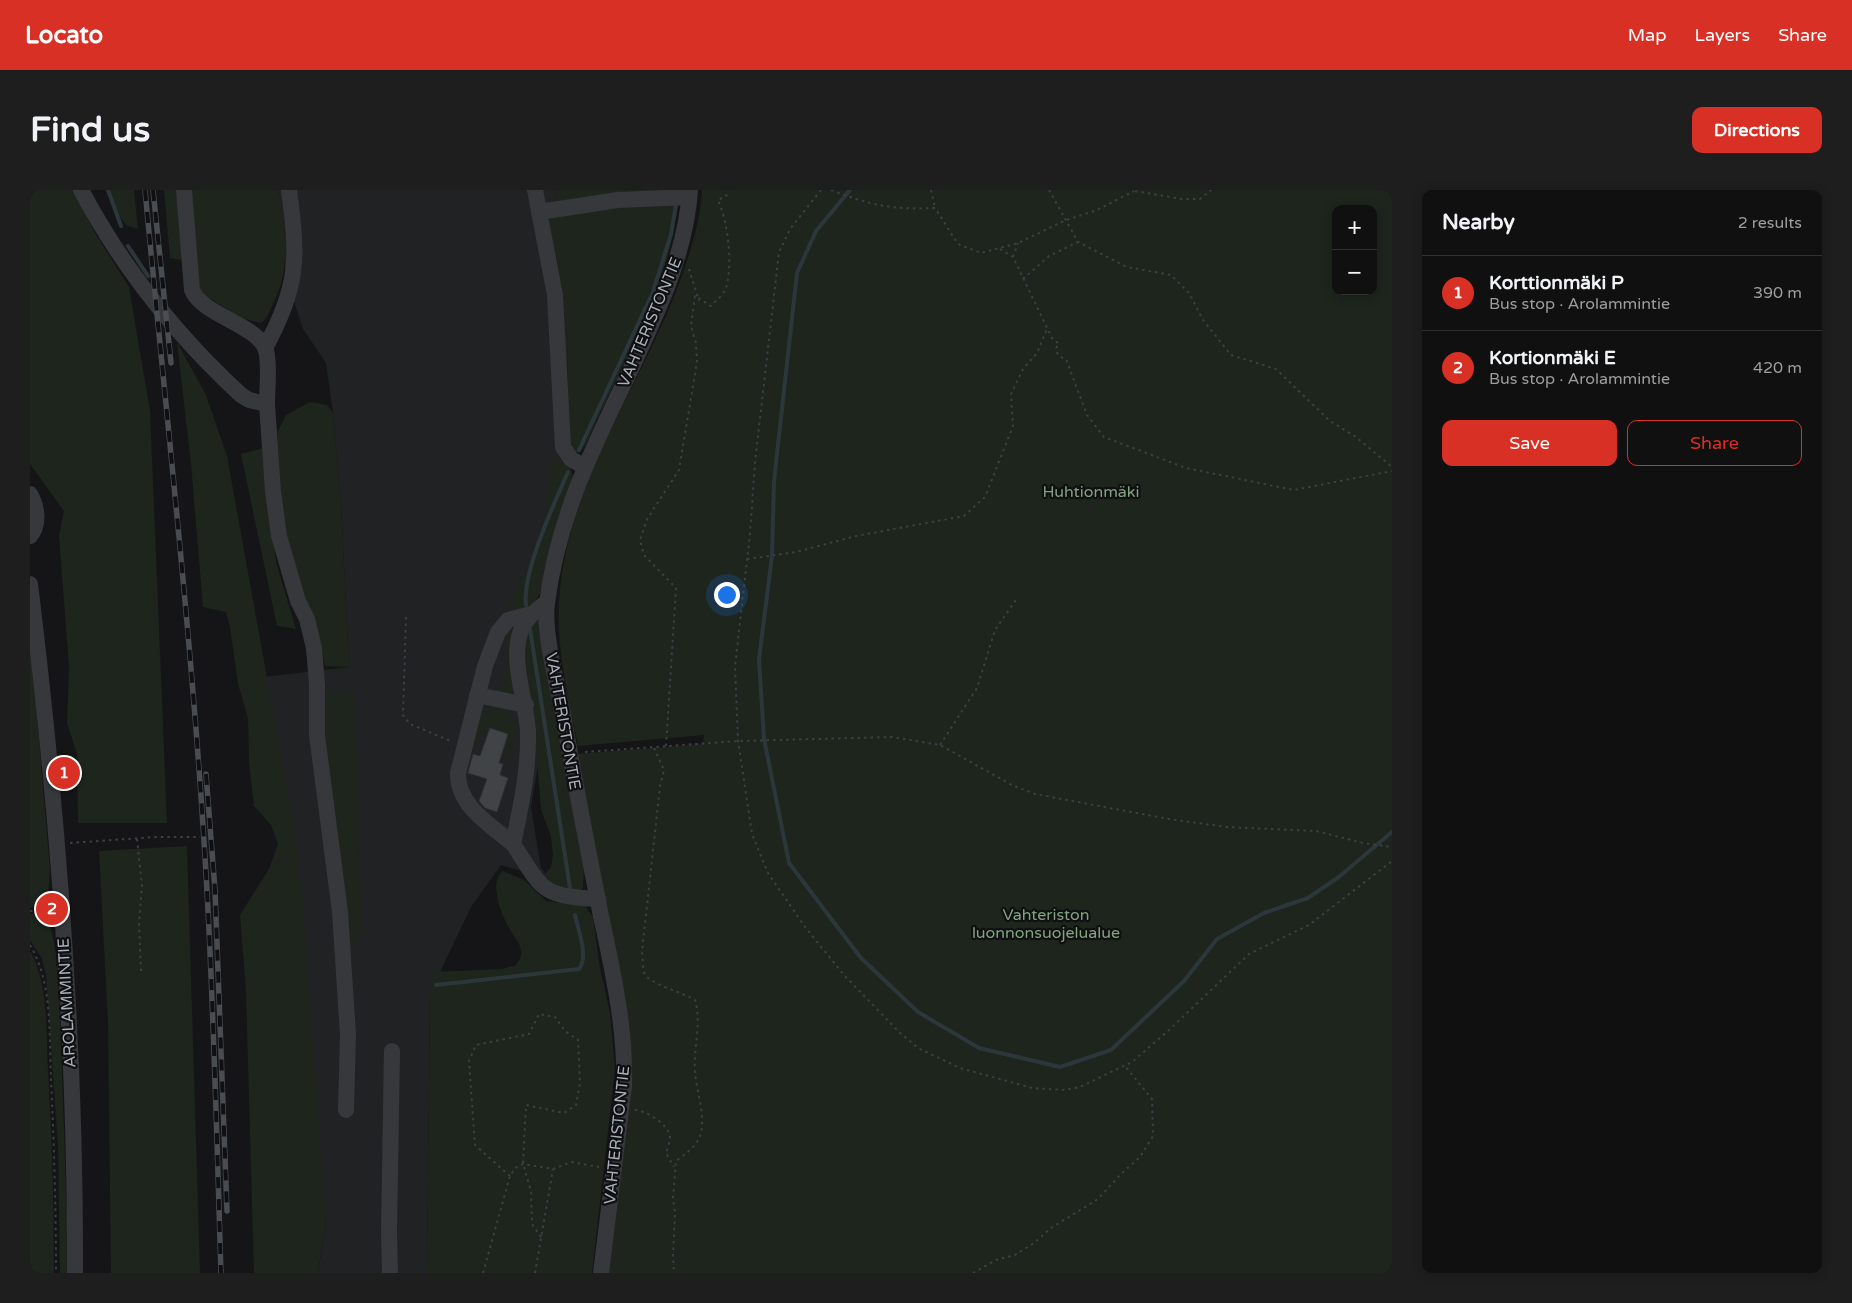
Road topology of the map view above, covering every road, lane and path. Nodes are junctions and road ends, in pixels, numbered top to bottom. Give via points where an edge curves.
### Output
1 (81, 190) edge
2 (184, 190) edge
3 (289, 190) edge
4 (534, 190) edge
5 (728, 190) edge
6 (821, 190) edge
7 (830, 190) edge
8 (931, 190) edge
9 (1049, 190) edge
10 (1134, 190) edge
11 (1211, 190) edge
12 (689, 194) edge
13 (935, 208) junction
14 (539, 212) junction
15 (1066, 220) junction
16 (681, 242) junction
17 (1078, 242) junction
18 (1018, 243) junction
19 (1000, 249) junction
20 (1013, 258) junction
21 (1023, 278) junction
22 (698, 299) junction
23 (1048, 328) junction
24 (265, 348) junction
25 (267, 404) junction
26 (585, 467) junction
27 (1392, 467) edge
28 (1392, 470) edge
29 (30, 494) edge
30 (30, 536) edge
31 (747, 559) junction
32 (30, 584) edge
33 (1018, 597) dead end
34 (547, 602) junction
35 (531, 614) junction
36 (406, 617) dead end
37 (477, 695) junction
38 (526, 705) junction
39 (738, 741) junction
40 (940, 745) junction
41 (666, 746) junction
42 (464, 747) junction
43 (654, 747) junction
44 (570, 754) junction
45 (200, 837) dead end
46 (136, 838) junction
47 (56, 844) junction
48 (513, 844) junction
49 (1392, 847) edge
50 (1392, 861) edge
51 (598, 899) junction
52 (61, 908) junction
53 (30, 911) edge
54 (30, 945) edge
55 (141, 971) dead end
56 (392, 1051) dead end
57 (1125, 1066) junction
58 (346, 1110) dead end
59 (620, 1110) junction
60 (523, 1164) junction
61 (553, 1169) junction
62 (675, 1169) junction
63 (614, 1170) junction
64 (510, 1176) junction
65 (541, 1237) junction
66 (56, 1273) edge
67 (76, 1273) edge
68 (390, 1273) edge
69 (483, 1273) edge
70 (535, 1273) edge
71 (601, 1273) edge
72 (674, 1273) edge
73 (973, 1273) edge

1 - 25 street via 116,250 162,311 241,395
2 - 24 street via 194,296 247,331
3 - 24 street via 294,274 287,299
4 - 14 street
5 - 22 path via 726,196 718,200 726,217 729,251 726,289 711,306
6 - 31 path via 790,229 779,252
7 - 13 path via 859,201 900,210
8 - 13 path
9 - 15 path
10 - 11 path via 1182,200 1200,199
10 - 15 path via 1097,210
12 - 14 street via 618,200
12 - 16 street, VAHTERISTONTIE
13 - 19 path via 958,244 982,253
14 - 26 street via 555,295 563,447 570,459
15 - 17 path
15 - 18 path
16 - 22 path
16 - 26 street, VAHTERISTONTIE via 662,301
17 - 21 path via 1049,256
17 - 27 path via 1127,267 1171,275 1189,293 1203,320 1231,355 1276,369 1330,421 1356,437
18 - 19 path
18 - 20 path
19 - 20 path
20 - 21 path
21 - 23 path
22 - 41 path via 695,296 691,326 697,362 679,470 647,519 640,540 644,555 676,588
23 - 28 path via 1059,344 1056,353 1066,359 1075,378 1087,415 1104,437 1186,468 1294,490
23 - 31 path via 1037,353 1023,369 1011,394 1013,426 985,497 964,516 856,536 796,552
24 - 25 street
25 - 58 street via 279,536 314,648 317,735 340,912 348,1035
26 - 34 street, VAHTERISTONTIE via 562,526
29 - 30 street via 37,519
31 - 39 path via 736,666
32 - 47 street, AROLAMMINTIE
33 - 40 path via 995,630 977,688
34 - 35 street
34 - 44 street, VAHTERISTONTIE
35 - 37 street via 502,626 488,656
35 - 38 street via 523,626 518,646
36 - 42 path via 403,716 410,724
37 - 38 street
37 - 42 street
38 - 48 street via 527,773
39 - 40 path via 892,737
39 - 41 path
39 - 57 path via 752,834 768,873 805,927 844,975 918,1048 960,1068 1049,1090 1080,1087
40 - 49 path via 1012,785 1035,794 1169,819 1227,827 1316,831
41 - 43 path
42 - 48 street via 458,773 461,794
43 - 44 path
43 - 62 path via 664,770 642,952 644,974 653,982 695,1000 698,1011 695,1073 700,1094 701,1135 693,1148 676,1162
44 - 51 street, VAHTERISTONTIE
45 - 46 path
46 - 47 path
46 - 55 path via 142,886 139,922
47 - 52 street, AROLAMMINTIE
48 - 51 street via 538,882 548,891 566,897
50 - 57 path via 1309,925 1249,954 1169,1030
51 - 59 street, VAHTERISTONTIE via 623,1043
52 - 53 path
52 - 67 street, AROLAMMINTIE
54 - 66 path via 43,975 48,1024 56,1180
56 - 68 street
57 - 73 path via 1152,1099 1153,1136 1140,1157 1098,1199 1015,1255 996,1260
59 - 62 path via 641,1110 668,1128 671,1138 666,1153
59 - 63 street, VAHTERISTONTIE
60 - 61 path
60 - 64 path
60 - 64 path via 526,1105 564,1113 576,1105 580,1082 578,1040 565,1031 555,1017 539,1014 529,1034 476,1045 469,1061 475,1145
60 - 65 path via 531,1190 532,1224
61 - 63 path via 572,1162
61 - 65 path
62 - 72 path
63 - 71 street, VAHTERISTONTIE
64 - 69 path
65 - 70 path

